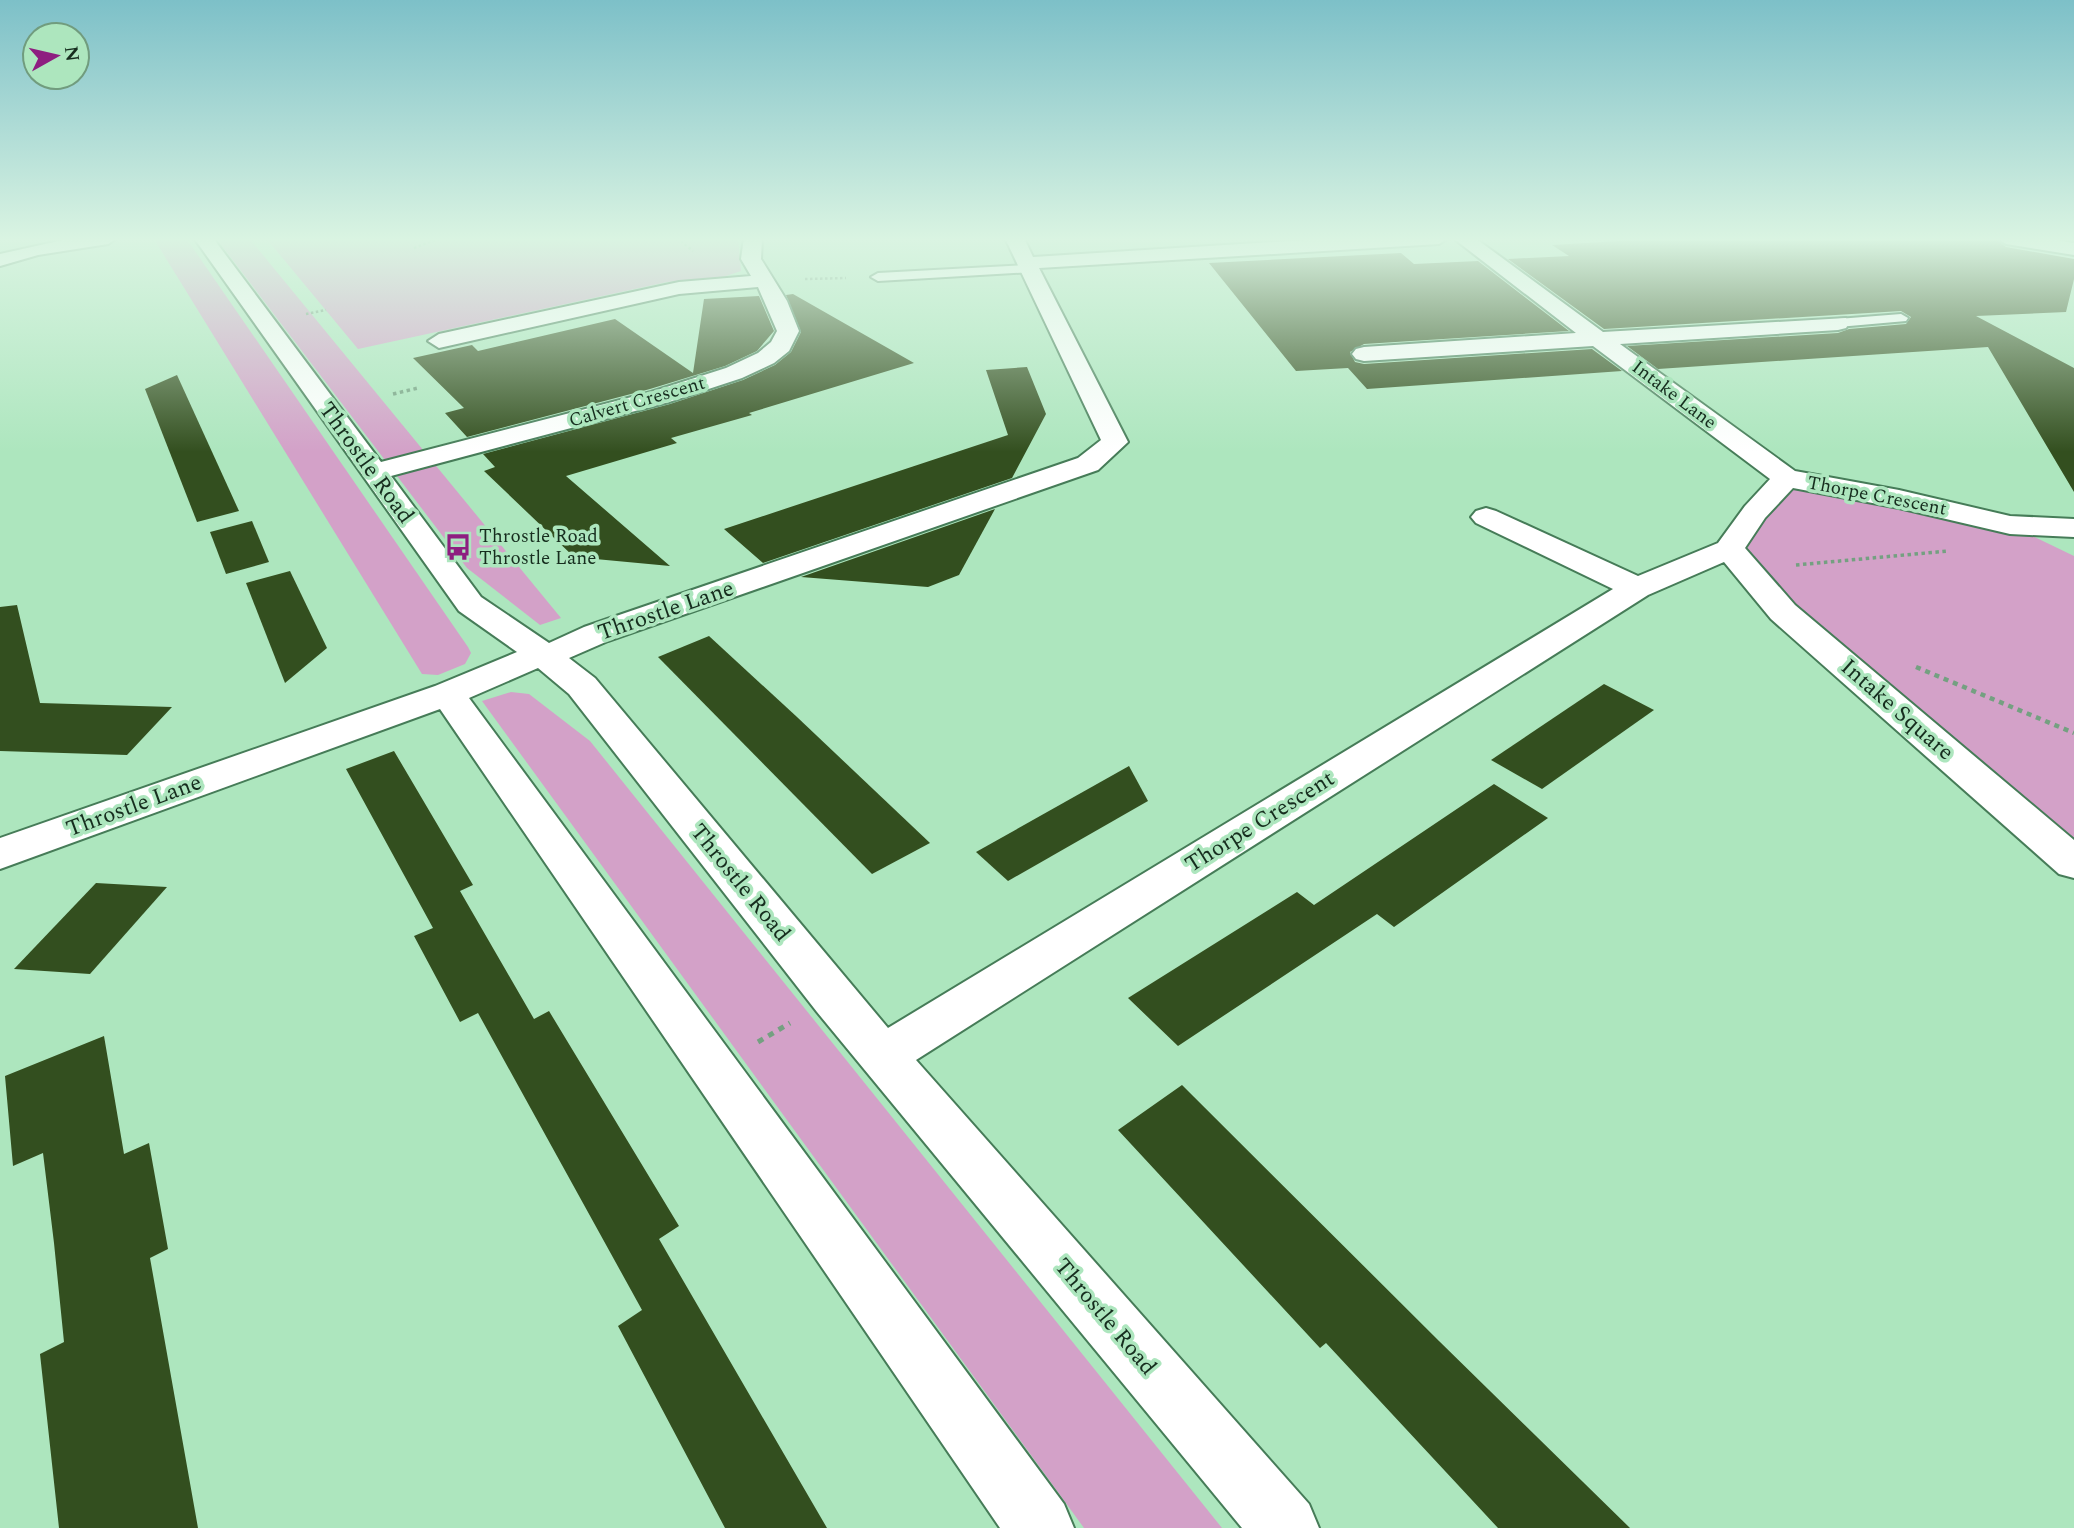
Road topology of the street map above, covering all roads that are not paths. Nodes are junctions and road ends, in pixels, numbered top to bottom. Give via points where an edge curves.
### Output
1 (254, 309) edge
2 (583, 309) edge
3 (779, 309) edge
4 (1049, 309) edge
5 (1558, 309) edge
6 (1884, 309) dead end
7 (1901, 318) junction
8 (1838, 323) joint
9 (1918, 328) dead end
10 (1599, 340) junction
11 (439, 341) dead end
12 (1363, 354) dead end
13 (372, 473) junction
14 (1786, 478) junction
15 (1486, 517) dead end
16 (2010, 524) junction
17 (2074, 528) edge
18 (2074, 556) edge
19 (1738, 559) junction
20 (1637, 588) junction
21 (544, 655) junction
22 (448, 694) junction
23 (0, 854) edge
24 (2074, 863) edge
25 (883, 1056) junction
26 (1041, 1528) edge
27 (1284, 1528) edge

1 - 13 street, Throstle Road
2 - 11 street
3 - 13 street, Calvert Crescent via 788,331 780,346 734,373
4 - 21 street, Throstle Lane via 1115,442 1088,464
5 - 10 street, Intake Lane
6 - 7 lane
7 - 8 lane
7 - 9 lane
8 - 10 street
10 - 12 street
10 - 14 street, Intake Lane
13 - 21 street, Throstle Road via 470,604
14 - 16 street, Thorpe Crescent
14 - 19 street, Thorpe Crescent via 1755,512
15 - 20 street
16 - 17 street, Thorpe Crescent
16 - 18 street
19 - 20 street, Thorpe Crescent
19 - 24 street, Intake Square via 1783,612
20 - 25 street, Thorpe Crescent
21 - 22 street, Throstle Lane
21 - 25 street, Throstle Road via 582,686
22 - 23 street, Throstle Lane
22 - 26 street
25 - 27 street, Throstle Road

